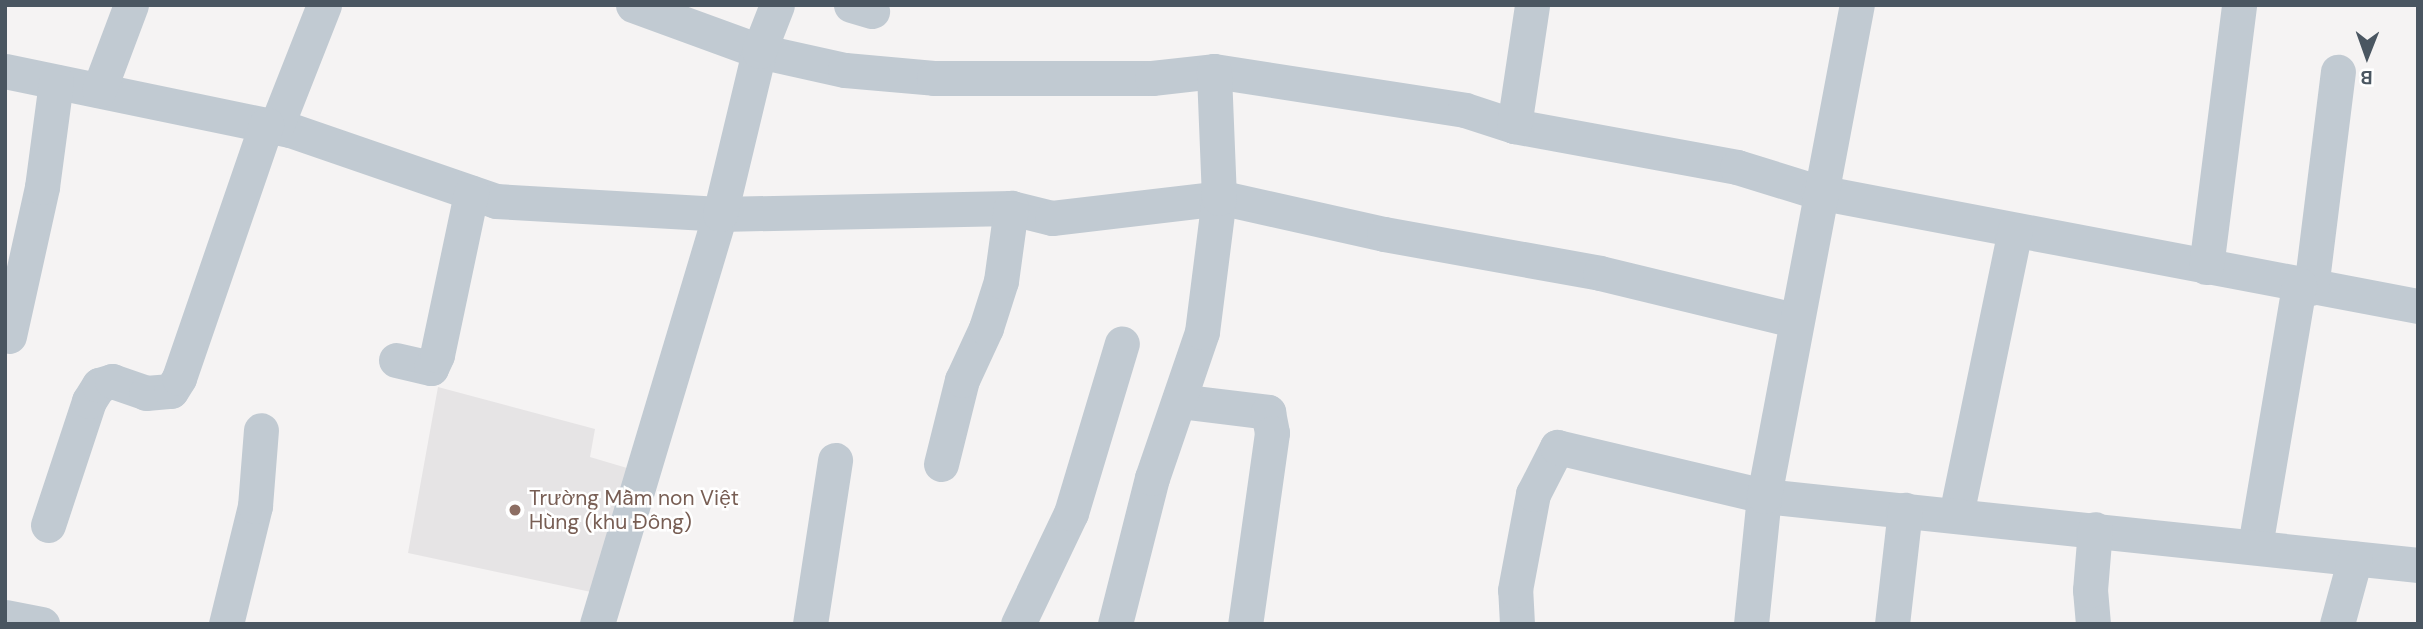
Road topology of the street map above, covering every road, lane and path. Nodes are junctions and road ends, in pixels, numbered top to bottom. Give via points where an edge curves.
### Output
1 (131, 5) edge
2 (324, 5) edge
3 (633, 5) edge
4 (777, 5) edge
5 (1532, 5) edge
6 (1857, 5) edge
7 (2239, 5) edge
8 (759, 51) junction
9 (5, 71) edge
10 (1214, 71) junction
11 (2337, 72) dead end
12 (56, 82) junction
13 (100, 90) junction
14 (271, 126) junction
15 (1514, 126) junction
16 (1818, 192) junction
17 (471, 193) junction
18 (1219, 198) junction
19 (1012, 208) junction
20 (720, 214) junction
21 (2015, 230) junction
22 (2206, 267) junction
23 (2305, 286) junction
24 (2418, 306) edge
25 (1795, 320) junction
26 (9, 336) dead end
27 (1122, 343) dead end
28 (396, 360) dead end
29 (1180, 401) junction
30 (261, 430) dead end
31 (835, 460) dead end
32 (941, 464) dead end
33 (1764, 496) junction
34 (1905, 510) junction
35 (1956, 515) junction
36 (48, 525) dead end
37 (2095, 529) junction
38 (2255, 547) junction
39 (2354, 558) junction
40 (2418, 565) edge
41 (5, 617) edge
42 (41, 624) edge
43 (226, 624) edge
44 (597, 624) edge
45 (810, 624) edge
46 (1018, 624) edge
47 (1115, 624) edge
48 (1245, 624) edge
49 (1517, 624) edge
50 (1751, 624) edge
51 (1892, 624) edge
52 (2093, 624) edge
53 (2337, 624) edge

1 - 13 street
2 - 14 street
3 - 8 street
4 - 8 street
5 - 15 street
6 - 16 street
7 - 22 street
8 - 10 street via 845,70 934,78 1152,78
8 - 20 street
9 - 12 street
10 - 15 street via 1465,110
10 - 18 street
11 - 23 street
12 - 13 street
12 - 26 street via 41,187
13 - 14 street
14 - 17 street
14 - 36 street via 179,378 171,391 146,393 113,381 99,386 89,401
15 - 16 street via 1737,167
16 - 21 street
16 - 25 street
17 - 20 street via 496,201
17 - 28 street via 431,368
18 - 19 street via 1052,218
18 - 25 street via 1600,273
18 - 29 street via 1202,332
19 - 20 street
19 - 32 street via 1001,281 962,380
20 - 44 street
21 - 22 street
21 - 35 street
22 - 23 street
23 - 24 street
23 - 38 street
25 - 33 street
27 - 46 street via 1071,513
29 - 47 street via 1152,478
29 - 48 street via 1268,412 1272,433
30 - 43 street via 255,506
31 - 45 street
33 - 34 street
33 - 49 street via 1557,447 1533,494 1515,590
33 - 50 street
34 - 35 street
34 - 51 street
35 - 37 street
37 - 38 street
37 - 52 street via 2090,590
38 - 39 street
39 - 40 street
39 - 53 street
41 - 42 street

